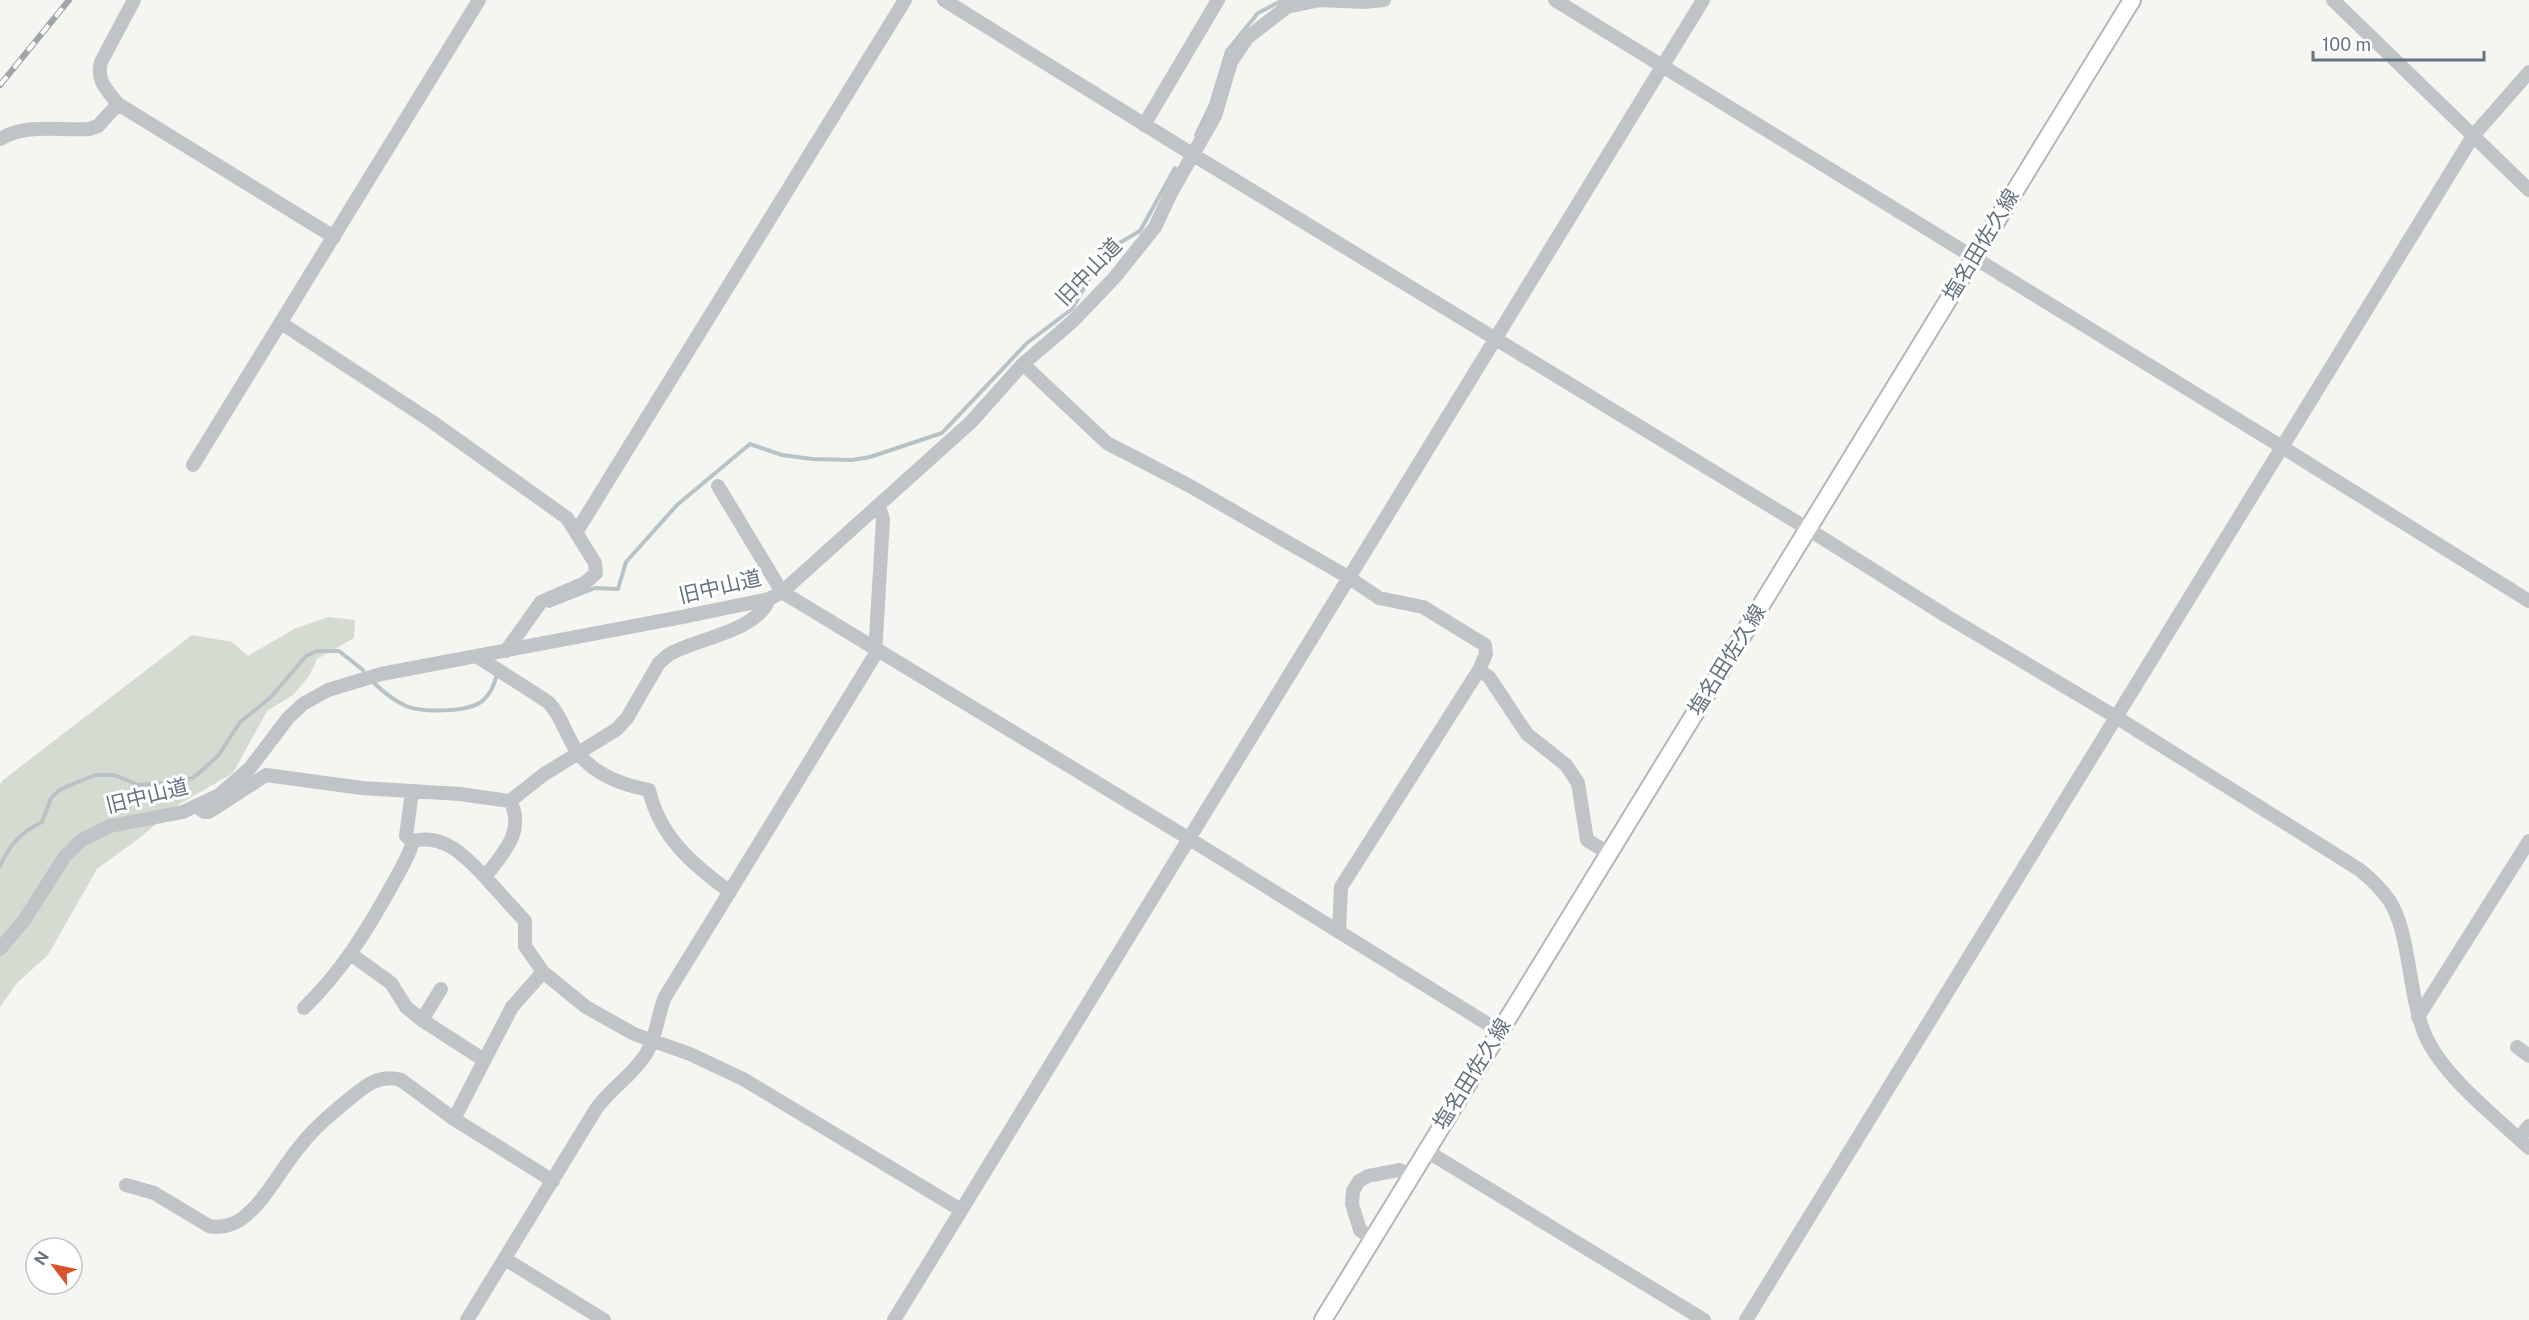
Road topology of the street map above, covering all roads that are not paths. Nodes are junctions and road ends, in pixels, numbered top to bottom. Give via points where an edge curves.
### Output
1 (134, 0) edge
2 (479, 0) edge
3 (905, 0) edge
4 (944, 0) edge
5 (1218, 0) edge
6 (1320, 0) edge
7 (1384, 0) edge
8 (1555, 0) edge
9 (1703, 0) edge
10 (2133, 0) edge
11 (2334, 0) edge
12 (1662, 66) junction
13 (2529, 72) edge
14 (118, 104) junction
15 (1144, 125) junction
16 (2474, 136) junction
17 (0, 140) edge
18 (1193, 155) junction
19 (2529, 190) edge
20 (334, 237) junction
21 (1974, 256) junction
22 (281, 323) junction
23 (1494, 338) junction
24 (1023, 364) junction
25 (2282, 447) junction
26 (193, 465) dead end
27 (718, 486) dead end
28 (879, 507) junction
29 (1808, 529) junction
30 (577, 531) junction
31 (1348, 577) junction
32 (782, 592) junction
33 (769, 599) junction
34 (2529, 602) edge
35 (876, 647) junction
36 (506, 651) junction
37 (478, 657) junction
38 (1479, 670) junction
39 (2116, 717) junction
40 (579, 754) junction
41 (412, 792) junction
42 (510, 801) junction
43 (196, 807) junction
44 (1188, 838) junction
45 (413, 841) junction
46 (2529, 841) edge
47 (1608, 853) junction
48 (485, 877) junction
49 (730, 892) junction
50 (1339, 932) junction
51 (0, 950) edge
52 (352, 955) junction
53 (543, 972) junction
54 (441, 989) dead end
55 (304, 1008) dead end
56 (2418, 1017) junction
57 (422, 1020) junction
58 (1499, 1030) junction
59 (654, 1040) junction
60 (2517, 1047) dead end
61 (2529, 1056) edge
62 (484, 1060) junction
63 (454, 1119) junction
64 (2529, 1126) edge
65 (2524, 1143) edge
66 (1425, 1150) junction
67 (1410, 1174) junction
68 (553, 1181) junction
69 (126, 1185) dead end
70 (961, 1210) junction
71 (1371, 1238) junction
72 (505, 1259) junction
73 (467, 1320) edge
74 (604, 1320) edge
75 (894, 1320) edge
76 (1323, 1320) edge
77 (1704, 1320) edge
78 (1746, 1320) edge

1 - 14 street via 98,73
2 - 20 street
3 - 30 street
4 - 15 street
5 - 15 street
6 - 7 street, 旧中山道
6 - 18 street, 旧中山道 via 1287,7 1247,38 1231,62 1215,116
8 - 12 street
9 - 12 street
10 - 21 main road, 塩名田佐久線
11 - 16 street
12 - 21 street
12 - 23 street
13 - 16 street
14 - 17 street via 98,126 89,129 31,130 15,132
14 - 20 street
15 - 18 street
16 - 19 street
16 - 25 street
18 - 23 street
18 - 24 street, 旧中山道 via 1138,252 1073,321
20 - 22 street
21 - 25 street
21 - 29 main road, 塩名田佐久線
22 - 26 street
22 - 30 street via 431,421 567,518
23 - 29 street
23 - 31 street
24 - 28 street, 旧中山道 via 971,422
24 - 31 street via 1107,443
25 - 34 street
25 - 39 street
27 - 32 street
28 - 32 street, 旧中山道
28 - 35 street via 883,519
29 - 39 street
29 - 47 main road, 塩名田佐久線
30 - 36 street via 595,563 596,573 592,579 541,602
31 - 38 street via 1379,598 1423,607 1481,642 1487,650
31 - 44 street
32 - 33 street, 旧中山道
32 - 35 street
33 - 36 street, 旧中山道
33 - 40 street via 751,621 668,655 658,663 627,718 605,739
35 - 44 street
35 - 49 street
36 - 37 street, 旧中山道
37 - 40 street via 549,702
37 - 43 street, 旧中山道 via 381,674 328,690 288,718 243,776
38 - 47 street via 1490,677 1527,734 1566,765 1578,783 1587,840
38 - 50 street via 1341,887
39 - 56 street via 2340,855 2368,877 2394,910
39 - 78 street
40 - 42 street
40 - 49 street via 613,780 649,790 664,831
41 - 42 street
41 - 43 street via 266,775 209,812
41 - 45 street via 406,836
42 - 48 street via 517,821 516,832
43 - 51 street, 旧中山道 via 110,826 82,840 65,856
44 - 50 street
44 - 70 street
45 - 48 street via 436,840 460,850
45 - 52 street
46 - 56 street
47 - 58 main road, 塩名田佐久線
48 - 53 street via 525,921 524,942
49 - 59 street via 665,997
50 - 58 street
52 - 55 street
52 - 57 street via 391,983 406,1007
53 - 59 street via 613,1024
53 - 62 street via 512,1008
54 - 57 street
56 - 65 street via 2444,1066
57 - 62 street
58 - 66 main road, 塩名田佐久線
59 - 68 street via 635,1069 601,1102
59 - 70 street via 743,1079
60 - 61 street
62 - 63 street
63 - 68 street
63 - 69 street via 400,1080 391,1077 373,1081 312,1132 245,1215 224,1227 209,1226 154,1192
64 - 65 street
66 - 67 main road, 塩名田佐久線
66 - 77 street
67 - 71 main road, 塩名田佐久線
67 - 71 street via 1399,1170 1359,1181 1353,1191 1353,1204 1360,1230
68 - 72 street
70 - 75 street
71 - 76 main road, 塩名田佐久線
72 - 73 street
72 - 74 street

